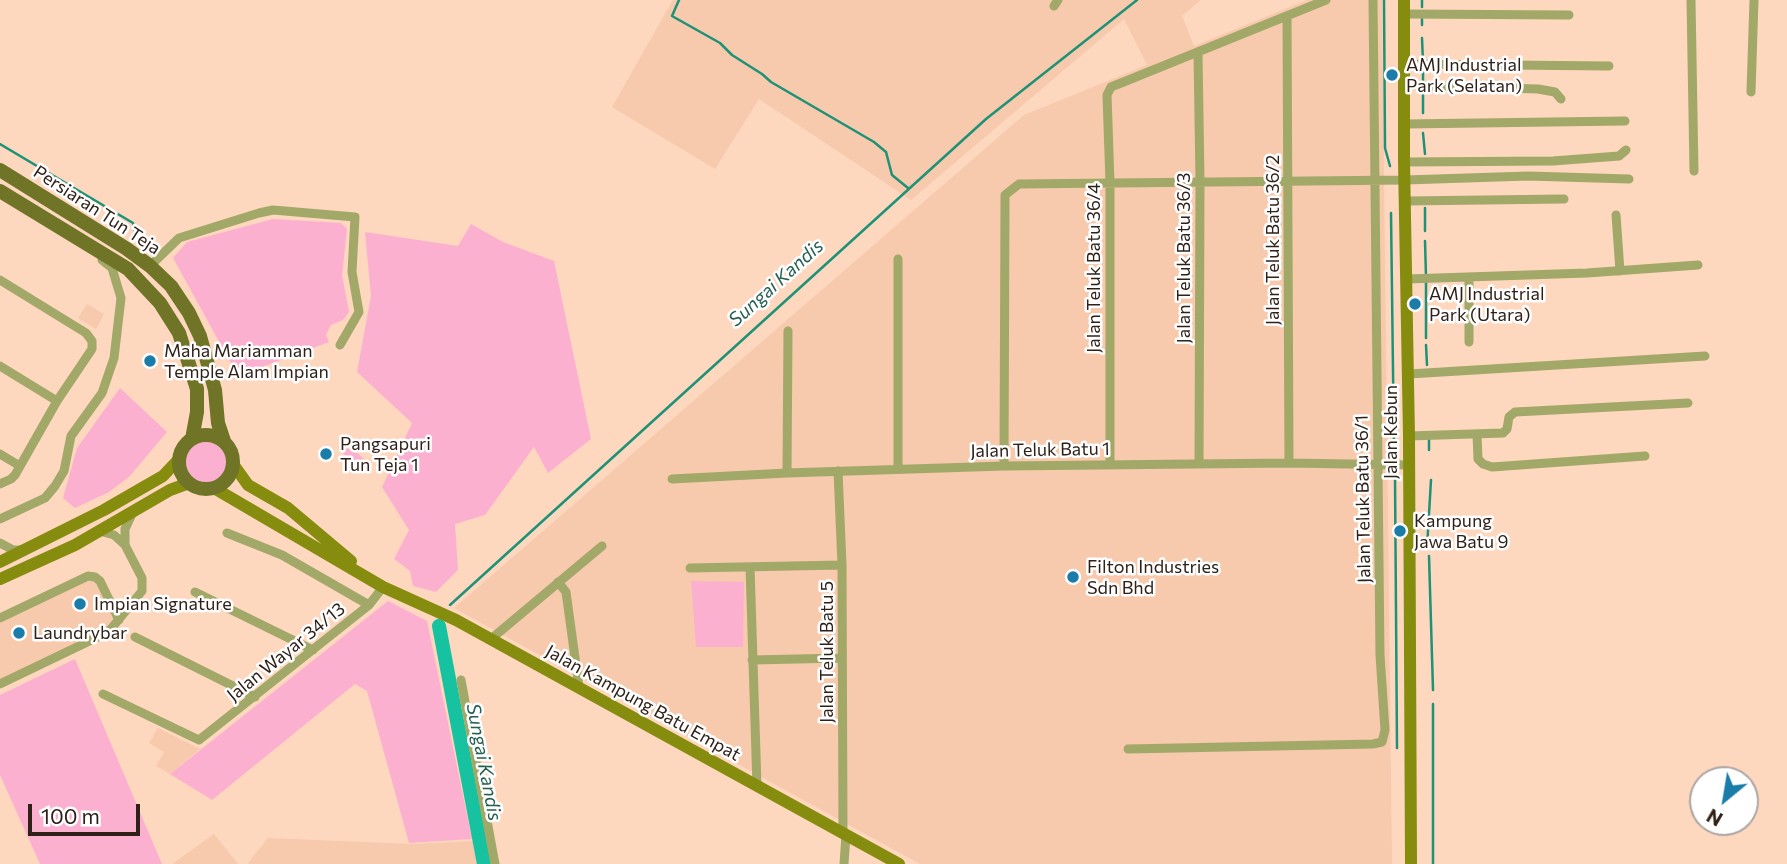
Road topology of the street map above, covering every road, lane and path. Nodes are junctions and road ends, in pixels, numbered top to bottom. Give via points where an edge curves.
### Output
1 (1326, 0) edge
2 (1373, 0) edge
3 (1404, 0) edge
4 (1690, 0) edge
5 (1754, 0) edge
6 (1404, 14) junction
7 (1569, 15) dead end
8 (1287, 16) junction
9 (1198, 53) junction
10 (1405, 64) junction
11 (1609, 66) dead end
12 (1405, 85) junction
13 (1751, 92) dead end
14 (1562, 99) dead end
15 (1625, 121) dead end
16 (1405, 124) junction
17 (1626, 150) dead end
18 (1404, 162) junction
19 (0, 170) edge
20 (1694, 171) dead end
21 (1629, 179) dead end
22 (1374, 180) junction
23 (1405, 180) junction
24 (1289, 181) junction
25 (1200, 182) junction
26 (1110, 183) junction
27 (0, 191) edge
28 (1564, 199) dead end
29 (1405, 201) junction
30 (1616, 215) dead end
31 (65, 231) junction
32 (898, 259) dead end
33 (1698, 265) dead end
34 (150, 266) junction
35 (1619, 271) junction
36 (1469, 278) junction
37 (1407, 279) junction
38 (0, 280) edge
39 (788, 331) dead end
40 (1469, 342) dead end
41 (340, 345) dead end
42 (1705, 356) dead end
43 (0, 366) edge
44 (1409, 374) junction
45 (57, 401) junction
46 (1688, 403) dead end
47 (1477, 435) junction
48 (1409, 436) junction
49 (192, 439) junction
50 (224, 442) junction
51 (0, 454) edge
52 (1644, 456) dead end
53 (179, 459) junction
54 (1289, 463) junction
55 (233, 464) junction
56 (1199, 464) junction
57 (1110, 465) junction
58 (1378, 465) junction
59 (1409, 465) junction
60 (20, 466) junction
61 (1004, 466) junction
62 (898, 469) junction
63 (838, 471) junction
64 (787, 472) junction
65 (672, 479) dead end
66 (189, 483) junction
67 (0, 484) edge
68 (214, 488) junction
69 (133, 512) junction
70 (0, 519) edge
71 (100, 531) junction
72 (227, 533) dead end
73 (0, 543) edge
74 (125, 545) junction
75 (602, 546) dead end
76 (25, 550) junction
77 (0, 562) edge
78 (842, 565) junction
79 (750, 567) junction
80 (690, 568) dead end
81 (367, 577) junction
82 (0, 579) edge
83 (558, 582) junction
84 (383, 587) junction
85 (195, 592) dead end
86 (369, 605) junction
87 (0, 618) edge
88 (119, 620) junction
89 (135, 637) dead end
90 (491, 639) junction
91 (313, 650) junction
92 (842, 658) junction
93 (752, 660) junction
94 (461, 680) dead end
95 (0, 684) edge
96 (579, 687) junction
97 (103, 694) dead end
98 (255, 697) junction
99 (1128, 749) dead end
100 (757, 786) junction
101 (844, 834) junction
102 (495, 864) edge
103 (844, 864) edge
104 (899, 864) edge
105 (1411, 864) edge

1 - 8 street
2 - 22 street, Jalan Teluk Batu 36/1
3 - 6 main road, Jalan Kebun
4 - 20 street
5 - 13 street
6 - 7 street
6 - 10 main road, Jalan Kebun
8 - 9 street
8 - 24 street, Jalan Teluk Batu 36/2
9 - 25 street, Jalan Teluk Batu 36/3
9 - 26 street, Jalan Teluk Batu 36/4 via 1111,87 1107,94
10 - 11 street
10 - 12 main road, Jalan Kebun
12 - 14 street via 1538,89 1555,92
12 - 16 main road, Jalan Kebun
15 - 16 street
16 - 18 main road, Jalan Kebun
17 - 18 street via 1619,156 1553,161
18 - 23 main road, Jalan Kebun
19 - 34 main road, Persiaran Tun Teja
21 - 23 street
22 - 23 street
22 - 24 street
22 - 58 street, Jalan Teluk Batu 36/1
23 - 29 main road, Jalan Kebun
24 - 25 street
24 - 54 street, Jalan Teluk Batu 36/2
25 - 26 street
25 - 56 street, Jalan Teluk Batu 36/3
26 - 57 street, Jalan Teluk Batu 36/4
26 - 61 street via 1019,184 1005,195
27 - 31 main road, Persiaran Tun Teja
28 - 29 street
29 - 37 main road, Jalan Kebun
30 - 35 street
31 - 49 main road, Persiaran Tun Teja via 128,269 160,303 179,333 197,389
31 - 70 street via 112,268 117,278 121,298 114,358 102,393 71,436 64,471 55,486 45,498
32 - 62 street
33 - 35 street
34 - 41 street via 178,238 266,211 355,217 352,272 359,312
34 - 50 main road, Persiaran Tun Teja via 171,286 200,336
35 - 36 street
36 - 37 street
36 - 40 street
37 - 44 main road, Jalan Kebun
38 - 45 street via 92,341 92,349
39 - 64 street
42 - 44 street
43 - 45 street
44 - 48 main road, Jalan Kebun
45 - 60 street
46 - 47 street via 1515,412 1508,417 1503,433
47 - 48 street
47 - 52 street via 1478,459 1492,467
48 - 59 main road, Jalan Kebun
49 - 50 main road via 209,435
49 - 53 main road
50 - 55 main road
51 - 60 street
53 - 66 main road
53 - 76 main road via 163,476
54 - 56 street, Jalan Teluk Batu 1
54 - 58 street, Jalan Teluk Batu 1
55 - 68 main road via 227,479
55 - 81 main road, Jalan Kampung Batu Empat via 248,485 288,508
56 - 57 street, Jalan Teluk Batu 1
57 - 61 street, Jalan Teluk Batu 1
58 - 59 street, Jalan Teluk Batu 1
58 - 99 street, Jalan Teluk Batu 36/1 via 1382,742
59 - 105 main road, Jalan Kebun
60 - 67 street via 11,479
61 - 62 street, Jalan Teluk Batu 1
62 - 63 street, Jalan Teluk Batu 1
63 - 64 street, Jalan Teluk Batu 1
63 - 78 street, Jalan Teluk Batu 5
64 - 65 street, Jalan Teluk Batu 1
66 - 68 main road
66 - 69 main road
68 - 81 main road, Jalan Kampung Batu Empat
69 - 71 main road
69 - 74 street via 125,529
71 - 74 street via 110,532
71 - 82 main road
72 - 86 street via 282,555
73 - 76 street
74 - 88 street via 143,586
75 - 83 street
76 - 77 main road
78 - 79 street
78 - 92 street, Jalan Teluk Batu 5
79 - 80 street
79 - 93 street
81 - 84 main road, Jalan Kampung Batu Empat
83 - 90 street
83 - 96 street via 566,592
84 - 86 street, Jalan Wayar 34/13
84 - 90 main road, Jalan Kampung Batu Empat
85 - 91 street
86 - 91 street, Jalan Wayar 34/13
87 - 88 street via 95,576
88 - 95 street via 104,634
89 - 98 street
90 - 96 main road, Jalan Kampung Batu Empat
91 - 98 street, Jalan Wayar 34/13
92 - 93 street
92 - 101 street, Jalan Teluk Batu 5
93 - 100 street
94 - 102 street
96 - 100 main road, Jalan Kampung Batu Empat
97 - 98 street, Jalan Wayar 34/13 via 194,739 205,738
100 - 101 main road, Jalan Kampung Batu Empat
101 - 103 street, Jalan Teluk Batu 5
101 - 104 main road, Jalan Kampung Batu Empat

